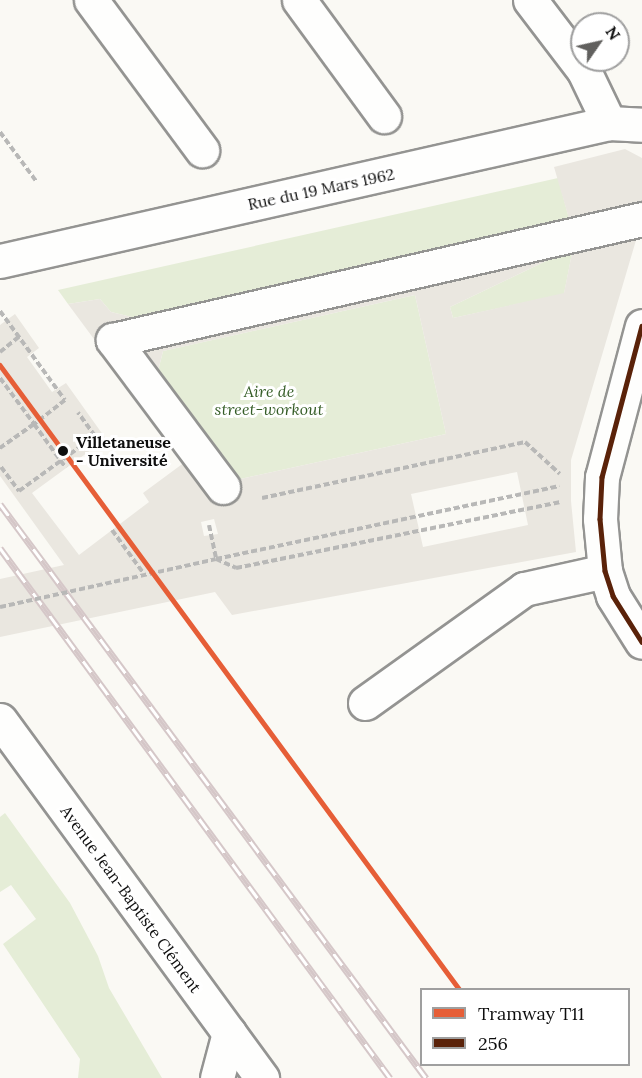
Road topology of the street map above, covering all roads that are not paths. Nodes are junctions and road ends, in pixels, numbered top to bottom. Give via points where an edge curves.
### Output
1 (91, 0) edge
2 (299, 0) edge
3 (530, 0) edge
4 (384, 116) dead end
5 (609, 123) junction
6 (642, 125) edge
7 (202, 150) dead end
8 (642, 219) edge
9 (0, 261) edge
10 (642, 326) edge
11 (223, 487) dead end
12 (605, 571) junction
13 (642, 642) edge
14 (364, 703) dead end
15 (0, 720) edge
16 (229, 1034) junction
17 (217, 1078) edge
18 (262, 1078) edge

1 - 7 street
2 - 4 street
3 - 5 street via 584,71
5 - 6 street, Rue du 19 Mars 1962
5 - 9 street, Rue du 19 Mars 1962
8 - 11 street via 113,340
10 - 12 street via 602,477 600,519
12 - 13 street via 613,596
12 - 14 street via 524,589
15 - 16 street, Avenue Jean-Baptiste Clément
16 - 17 street
16 - 18 street, Avenue Jean-Baptiste Clément

